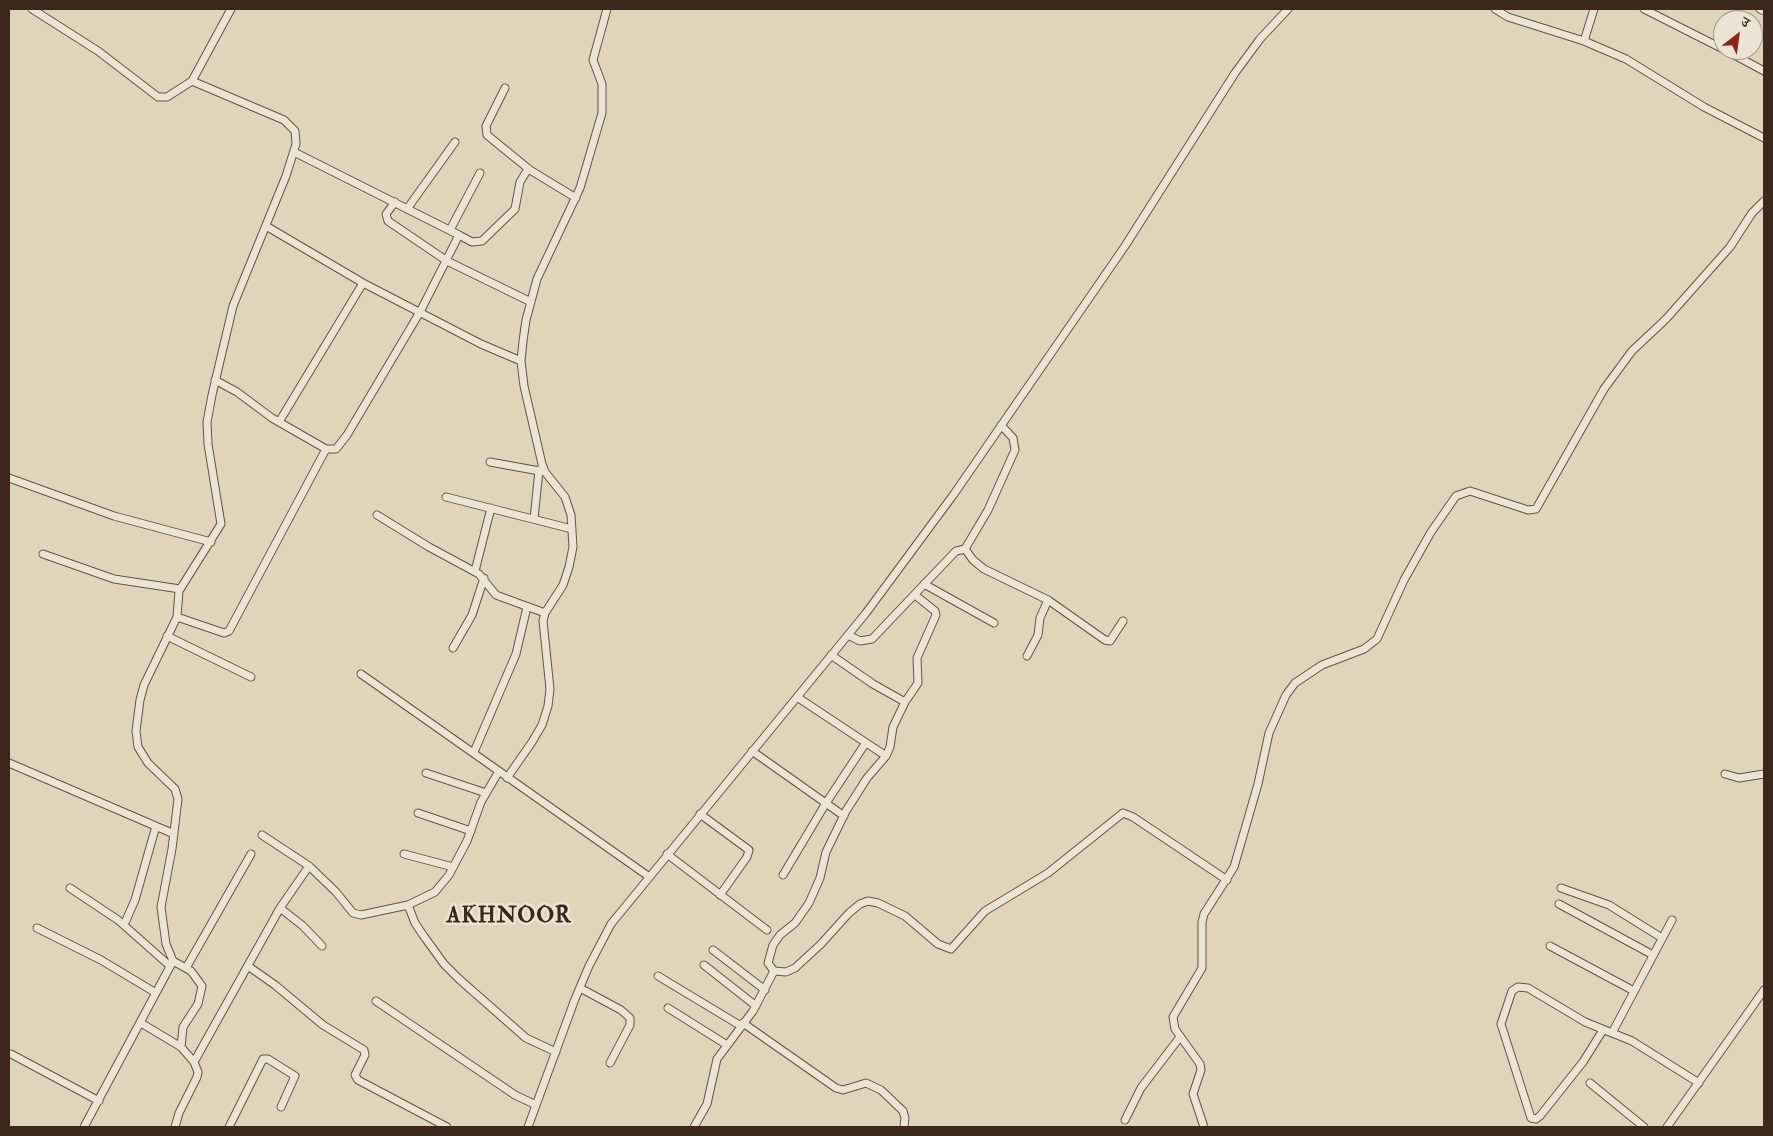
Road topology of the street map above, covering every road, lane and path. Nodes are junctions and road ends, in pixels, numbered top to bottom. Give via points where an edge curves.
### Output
1 (32, 9) edge
2 (231, 9) edge
3 (607, 9) edge
4 (1288, 9) edge
5 (1495, 9) edge
6 (1594, 9) edge
7 (1644, 9) edge
8 (1760, 9) edge
9 (1764, 11) edge
10 (1584, 41) junction
11 (1713, 44) edge
12 (1743, 60) edge
13 (1764, 71) edge
14 (192, 81) junction
15 (505, 88) dead end
16 (1764, 138) edge
17 (455, 142) dead end
18 (294, 152) junction
19 (528, 169) junction
20 (480, 173) dead end
21 (576, 198) junction
22 (1764, 201) edge
23 (395, 202) junction
24 (407, 209) junction
25 (266, 226) junction
26 (450, 230) junction
27 (459, 235) junction
28 (447, 261) junction
29 (363, 282) junction
30 (531, 302) junction
31 (420, 312) junction
32 (521, 361) junction
33 (215, 380) junction
34 (279, 422) junction
35 (1001, 425) junction
36 (326, 449) junction
37 (490, 462) dead end
38 (542, 471) junction
39 (9, 478) edge
40 (446, 497) dead end
41 (491, 508) junction
42 (377, 515) dead end
43 (534, 519) junction
44 (572, 529) junction
45 (211, 542) junction
46 (965, 548) junction
47 (43, 554) dead end
48 (475, 571) junction
49 (484, 578) junction
50 (924, 584) junction
51 (180, 589) junction
52 (915, 595) junction
53 (1048, 600) junction
54 (527, 607) junction
55 (545, 613) junction
56 (177, 617) junction
57 (1122, 621) dead end
58 (994, 623) dead end
59 (848, 635) junction
60 (167, 636) junction
61 (453, 648) dead end
62 (831, 656) junction
63 (1027, 656) dead end
64 (362, 674) dead end
65 (251, 677) dead end
66 (797, 697) junction
67 (905, 702) junction
68 (865, 744) junction
69 (752, 751) junction
70 (474, 752) junction
71 (886, 756) junction
72 (9, 763) edge
73 (499, 771) junction
74 (426, 773) dead end
75 (1725, 774) dead end
76 (1764, 774) edge
77 (510, 780) junction
78 (486, 793) junction
79 (826, 803) junction
80 (418, 813) dead end
81 (700, 814) junction
82 (844, 816) junction
83 (156, 826) junction
84 (470, 831) junction
85 (174, 834) junction
86 (262, 835) dead end
87 (251, 854) dead end
88 (404, 854) dead end
89 (666, 854) junction
90 (309, 866) junction
91 (452, 867) junction
92 (784, 875) dead end
93 (648, 876) junction
94 (1227, 880) junction
95 (70, 888) dead end
96 (1561, 888) dead end
97 (720, 895) junction
98 (1558, 904) dead end
99 (280, 908) junction
100 (410, 909) junction
101 (1672, 920) dead end
102 (124, 925) junction
103 (37, 928) dead end
104 (767, 930) dead end
105 (1662, 938) junction
106 (322, 946) dead end
107 (1550, 946) dead end
108 (714, 950) dead end
109 (1653, 955) junction
110 (172, 963) junction
111 (704, 965) dead end
112 (248, 966) junction
113 (186, 968) junction
114 (774, 971) junction
115 (658, 976) dead end
116 (580, 988) junction
117 (765, 990) junction
118 (1764, 990) edge
119 (1634, 992) junction
120 (156, 993) junction
121 (376, 1001) dead end
122 (756, 1006) junction
123 (668, 1008) dead end
124 (140, 1023) junction
125 (742, 1025) junction
126 (1603, 1030) junction
127 (1612, 1033) junction
128 (1180, 1036) junction
129 (727, 1045) junction
130 (181, 1047) junction
131 (556, 1052) junction
132 (11, 1054) dead end
133 (194, 1062) junction
134 (610, 1063) dead end
135 (1590, 1083) dead end
136 (1699, 1083) junction
137 (99, 1101) junction
138 (536, 1106) junction
139 (281, 1107) dead end
140 (1125, 1120) dead end
141 (84, 1127) edge
142 (175, 1127) edge
143 (229, 1127) edge
144 (447, 1127) edge
145 (528, 1127) edge
146 (694, 1127) edge
147 (904, 1127) edge
148 (1204, 1127) edge
149 (1644, 1127) edge
150 (1667, 1127) edge

1 - 14 street via 98,51 158,97 167,97
2 - 14 street
3 - 21 street via 593,60 602,84 602,113
4 - 35 street via 1260,39 1215,102 1125,246
5 - 10 street via 1508,17
6 - 10 street
7 - 11 street
8 - 9 street
10 - 16 street via 1626,58 1704,107
12 - 13 street
14 - 18 street via 284,120 296,136
15 - 19 street via 485,132
17 - 24 street
18 - 23 street
18 - 25 street
19 - 21 street
19 - 27 street via 520,182 517,203 510,214 478,243
20 - 26 street
21 - 30 street via 544,263
22 - 94 street via 1752,213 1730,247 1666,319 1632,351 1604,389 1536,509 1528,510 1470,491 1456,496 1404,580 1378,639 1364,649 1322,665 1295,683 1269,733 1234,867
23 - 24 street
23 - 28 street via 386,214 388,220
24 - 26 street
25 - 29 street
25 - 33 street via 233,306
26 - 27 street
27 - 28 street
28 - 30 street
28 - 31 street
29 - 31 street
29 - 34 street
30 - 32 street
31 - 32 street
31 - 36 street via 347,435 336,449
32 - 38 street
33 - 34 street
33 - 45 street via 207,434 221,519
34 - 36 street
35 - 46 street via 1013,438 1015,450 988,510
35 - 59 street
36 - 56 street via 229,631 224,634
37 - 38 street
38 - 43 street
38 - 44 street via 565,497 572,515
39 - 45 street via 114,516
40 - 41 street
41 - 43 street
41 - 48 street
42 - 48 street
43 - 44 street
44 - 55 street via 566,576
45 - 51 street
46 - 50 street via 956,551
46 - 53 street via 984,569
47 - 51 street via 114,579
48 - 49 street
49 - 54 street via 496,595
49 - 61 street via 472,615
50 - 52 street
50 - 58 street
51 - 56 street
52 - 59 street via 872,639 860,641
52 - 67 street via 936,615 917,658 918,683
53 - 57 street via 1108,641
53 - 63 street via 1040,618 1038,634
54 - 55 street
54 - 70 street via 516,654
55 - 77 street via 543,621 550,689 548,706
56 - 60 street
59 - 62 street
60 - 65 street
60 - 85 street via 144,685 136,731 142,754 177,794
62 - 66 street
62 - 67 street
64 - 70 street
66 - 68 street
66 - 69 street
67 - 71 street via 893,727
68 - 71 street
68 - 79 street
69 - 79 street
69 - 81 street
70 - 73 street
71 - 82 street via 867,778
72 - 83 street
73 - 77 street
73 - 78 street
74 - 78 street
75 - 76 street via 1739,778
77 - 93 street
78 - 84 street
79 - 82 street
79 - 92 street
80 - 84 street
81 - 89 street
81 - 97 street via 749,850
82 - 114 street via 826,852 820,878 809,903 771,948 768,963
83 - 85 street
83 - 102 street via 135,900
84 - 91 street
85 - 110 street via 160,908
86 - 90 street
87 - 113 street
88 - 91 street
89 - 93 street
89 - 97 street
90 - 99 street
90 - 100 street via 349,910 358,915
91 - 100 street via 435,892
93 - 116 street via 611,924
94 - 114 street via 1124,813 1048,872 985,911 951,949 938,944 904,916 868,901 848,914 796,968 786,972
94 - 128 street via 1204,914 1202,968 1173,1017
95 - 102 street
96 - 105 street via 1609,905
97 - 104 street
98 - 109 street
99 - 106 street
99 - 112 street
100 - 131 street via 431,947 459,979 526,1038
101 - 105 street
102 - 110 street
103 - 120 street
105 - 109 street
107 - 119 street
108 - 117 street
109 - 119 street
110 - 113 street
110 - 120 street
111 - 122 street
112 - 133 street
112 - 144 street via 310,1015 365,1051 355,1073 358,1080
113 - 130 street via 200,980 202,992 183,1027
114 - 117 street
115 - 125 street
116 - 131 street
116 - 134 street via 630,1018 630,1025
117 - 122 street
118 - 136 street
119 - 127 street
120 - 124 street
121 - 138 street
122 - 125 street
123 - 129 street
124 - 130 street
124 - 137 street
125 - 129 street
125 - 147 street via 836,1088 843,1090 866,1083 882,1090 903,1111
126 - 126 street via 1528,988 1518,987 1512,991 1501,1024 1531,1118 1540,1116 1583,1062
126 - 127 street
127 - 136 street
128 - 140 street via 1141,1088
128 - 148 street via 1200,1064 1193,1094
129 - 146 street via 715,1065 707,1104
130 - 133 street
131 - 138 street
132 - 137 street
133 - 142 street via 197,1077
135 - 149 street
136 - 150 street
137 - 141 street
138 - 145 street
139 - 143 street via 295,1076 263,1058

